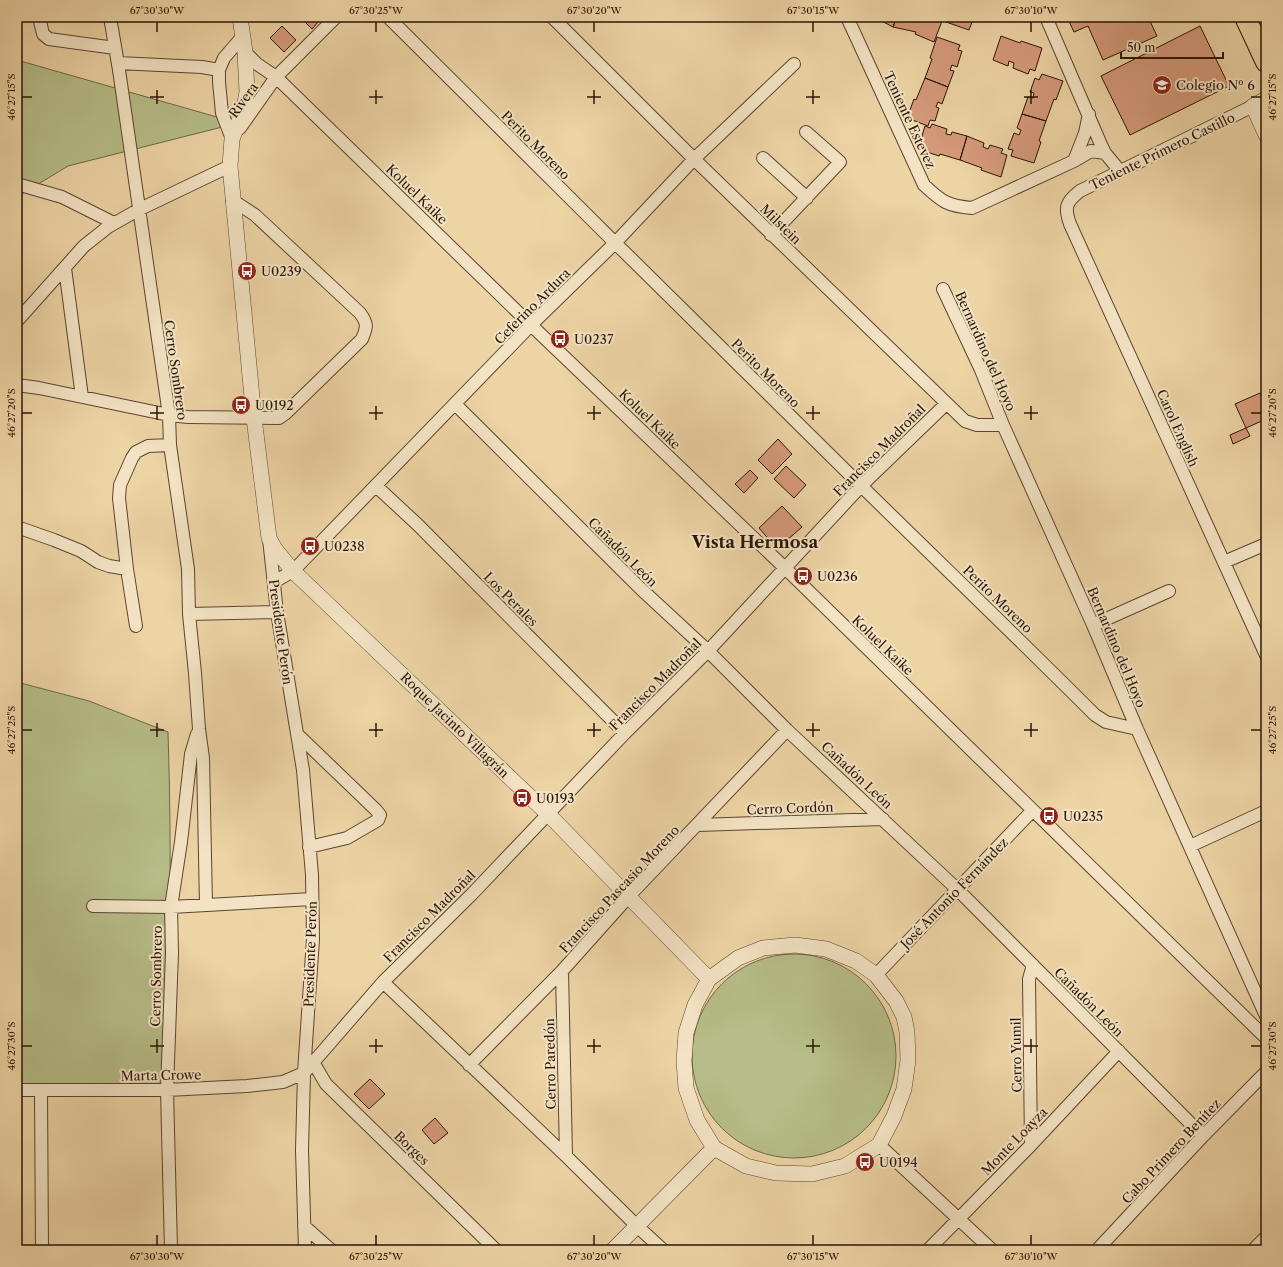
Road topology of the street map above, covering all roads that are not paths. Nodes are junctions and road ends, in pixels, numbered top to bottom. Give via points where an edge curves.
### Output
1 (39, 17) edge
2 (110, 17) edge
3 (240, 17) edge
4 (336, 17) edge
5 (388, 17) edge
6 (552, 17) edge
7 (846, 17) edge
8 (1046, 17) edge
9 (1245, 17) edge
10 (243, 36) junction
11 (115, 48) junction
12 (245, 52) junction
13 (1266, 62) edge
14 (118, 63) junction
15 (794, 64) dead end
16 (219, 70) junction
17 (276, 77) junction
18 (1266, 99) edge
19 (1252, 106) junction
20 (1089, 114) junction
21 (806, 132) dead end
22 (1266, 135) edge
23 (232, 139) junction
24 (1105, 153) junction
25 (764, 158) dead end
26 (694, 159) junction
27 (1074, 161) junction
28 (230, 166) junction
29 (1120, 171) junction
30 (17, 184) edge
31 (807, 198) junction
32 (232, 200) junction
33 (138, 210) junction
34 (1066, 211) joint
35 (114, 223) junction
36 (771, 234) junction
37 (615, 243) junction
38 (65, 268) junction
39 (943, 289) dead end
40 (17, 321) edge
41 (531, 325) junction
42 (17, 385) edge
43 (82, 397) junction
44 (455, 404) junction
45 (946, 404) junction
46 (169, 415) junction
47 (254, 418) junction
48 (1003, 425) junction
49 (170, 445) junction
50 (376, 486) junction
51 (861, 486) junction
52 (17, 528) edge
53 (269, 538) junction
54 (1266, 544) edge
55 (1224, 562) junction
56 (785, 568) junction
57 (127, 569) junction
58 (293, 571) junction
59 (274, 582) junction
60 (1169, 591) dead end
61 (277, 612) junction
62 (189, 614) junction
63 (1093, 624) junction
64 (136, 626) dead end
65 (708, 651) junction
66 (1266, 655) edge
67 (199, 729) junction
68 (1137, 729) junction
69 (787, 730) junction
70 (625, 733) junction
71 (297, 734) junction
72 (1032, 810) junction
73 (1266, 811) edge
74 (548, 814) junction
75 (883, 819) junction
76 (698, 825) junction
77 (309, 846) junction
78 (1190, 846) junction
79 (958, 890) junction
80 (629, 896) junction
81 (312, 899) junction
82 (206, 905) junction
83 (93, 906) dead end
84 (171, 907) junction
85 (1033, 965) junction
86 (562, 971) junction
87 (876, 975) junction
88 (709, 979) junction
89 (383, 982) junction
90 (1266, 1016) edge
91 (1266, 1038) edge
92 (1119, 1051) junction
93 (314, 1062) junction
94 (469, 1065) junction
95 (1266, 1072) edge
96 (304, 1073) junction
97 (17, 1090) edge
98 (41, 1090) junction
99 (167, 1090) junction
100 (1203, 1136) junction
101 (1031, 1144) junction
102 (879, 1145) junction
103 (714, 1148) junction
104 (566, 1156) junction
105 (959, 1218) junction
106 (304, 1226) junction
107 (637, 1226) junction
108 (1266, 1237) edge
109 (42, 1250) edge
110 (171, 1250) edge
111 (305, 1250) edge
112 (331, 1250) edge
113 (496, 1250) edge
114 (613, 1250) edge
115 (663, 1250) edge
116 (928, 1250) edge
117 (992, 1250) edge
118 (1097, 1250) edge
119 (1253, 1250) edge

1 - 11 street via 42,34 49,39
2 - 11 street, Cerro Sombrero
3 - 10 street, Presidente Perón
4 - 17 street, Rivera
5 - 37 street, Perito Moreno
6 - 26 street, Milstein
7 - 27 street, Teniente Estevez via 924,185 937,197 954,206 972,208
8 - 20 street
9 - 13 highway
10 - 12 street, Presidente Perón
10 - 16 street via 224,58
11 - 14 street, Cerro Sombrero
12 - 17 street, Koluel Kaike via 256,64
12 - 23 street, Presidente Perón via 247,92 244,108
14 - 16 street
14 - 33 street, Cerro Sombrero
15 - 26 street, Ceferino Ardura
16 - 23 street via 222,113
17 - 23 street, Rivera
17 - 41 street, Koluel Kaike
18 - 19 street, Teniente Primero Castillo
19 - 22 street
19 - 29 street, Teniente Primero Castillo
20 - 24 street
20 - 27 street
21 - 31 street via 840,162
23 - 28 street, Presidente Perón
24 - 27 street via 1091,151
24 - 29 street
25 - 31 street
26 - 36 street, Milstein
26 - 37 street, Ceferino Ardura
28 - 32 street, Presidente Perón
28 - 33 street
29 - 34 street, Teniente Primero Castillo via 1075,195 1070,199
30 - 35 street via 62,197
31 - 36 street
32 - 47 street, Presidente Perón
32 - 47 street via 255,215 360,313 366,329 362,340 286,413 279,418
33 - 35 street
33 - 46 street, Cerro Sombrero
34 - 55 street, Carol English
35 - 38 street via 84,246
36 - 45 street, Milstein
37 - 41 street, Ceferino Ardura
37 - 51 street, Perito Moreno
38 - 40 street
38 - 43 street
39 - 48 street, Bernardino del Hoyo via 981,370
41 - 44 street, Ceferino Ardura
41 - 56 street, Koluel Kaike
42 - 43 street
43 - 46 street
44 - 50 street, Ceferino Ardura
44 - 65 street, Cañadón León via 641,590
45 - 48 street, Milstein via 965,421 977,425
45 - 51 street, Francisco Madroñal
46 - 47 street
46 - 49 street, Cerro Sombrero
47 - 53 street, Presidente Perón
48 - 63 street, Bernardino del Hoyo
49 - 57 street via 148,446 136,452 120,485 119,498
49 - 62 street, Cerro Sombrero via 188,569
50 - 58 street, Ceferino Ardura
50 - 70 street, Los Perales
51 - 56 street, Francisco Madroñal
51 - 68 street, Perito Moreno via 1095,715 1106,722
52 - 57 street via 81,551 98,562
53 - 58 street, Roque Jacinto Villagrán
53 - 59 street, Presidente Perón
54 - 55 street
55 - 66 street, Carol English
56 - 65 street, Francisco Madroñal
56 - 72 street, Koluel Kaike
57 - 64 street
58 - 59 street, Ceferino Ardura
58 - 74 street, Roque Jacinto Villagrán
59 - 61 street, Presidente Perón
60 - 63 street
61 - 62 street
61 - 71 street, Presidente Perón
62 - 67 street, Cerro Sombrero
63 - 68 street, Bernardino del Hoyo
65 - 69 street, Cañadón León
65 - 70 street, Francisco Madroñal
67 - 82 street, Cerro Sombrero via 203,758
67 - 84 street, Cerro Sombrero via 191,754
68 - 78 street, Bernardino del Hoyo
69 - 75 street, Cañadón León
69 - 76 street, Francisco Pascasio Moreno
70 - 74 street, Francisco Madroñal
71 - 77 street, Presidente Perón via 303,770
71 - 77 street via 380,815 378,820 347,838
72 - 79 street, José Antonio Fernández
72 - 91 street, Koluel Kaike
73 - 78 street
74 - 80 street, Roque Jacinto Villagrán
74 - 89 street, Francisco Madroñal
75 - 76 street, Cerro Cordón
75 - 79 street, Cañadón León
76 - 80 street, Francisco Pascasio Moreno
77 - 81 street, Presidente Perón
78 - 90 street, Bernardino del Hoyo
79 - 85 street, Cañadón León
79 - 87 street, José Antonio Fernández
80 - 86 street, Francisco Pascasio Moreno
80 - 88 street, Roque Jacinto Villagrán
81 - 82 street
81 - 96 street, Presidente Perón
82 - 84 street
83 - 84 street
84 - 99 street, Cerro Sombrero via 172,953
85 - 92 street, Cañadón León
85 - 101 street, Cerro Yumil via 1029,979
86 - 94 street, Francisco Pascasio Moreno
86 - 104 street, Cerro Paredón
87 - 88 street via 856,961 826,948 795,945 764,948 738,958
87 - 102 street via 896,1001 904,1017 908,1060 904,1089
88 - 103 street via 695,1004 686,1032 684,1060 686,1088 697,1120
89 - 93 street, Francisco Madroñal
89 - 94 street
92 - 100 street, Cañadón León
92 - 101 street, Monte Loayza
93 - 96 street, Francisco Madroñal
93 - 113 street, Borges via 326,1084
94 - 104 street
95 - 100 street, Cabo Primero Benítez
96 - 99 street, Marta Crowe via 283,1082
96 - 106 street, Presidente Perón
97 - 98 street, Marta Crowe
98 - 99 street, Marta Crowe
98 - 109 street
99 - 110 street, Cerro Sombrero
100 - 118 street, Cabo Primero Benítez
101 - 105 street, Monte Loayza
102 - 103 street via 845,1166 812,1174 776,1173 746,1166
102 - 105 street
103 - 107 street
104 - 107 street
105 - 116 street, Monte Loayza
105 - 117 street
106 - 111 street, Presidente Perón
106 - 112 street
107 - 114 street
107 - 115 street
108 - 119 street

